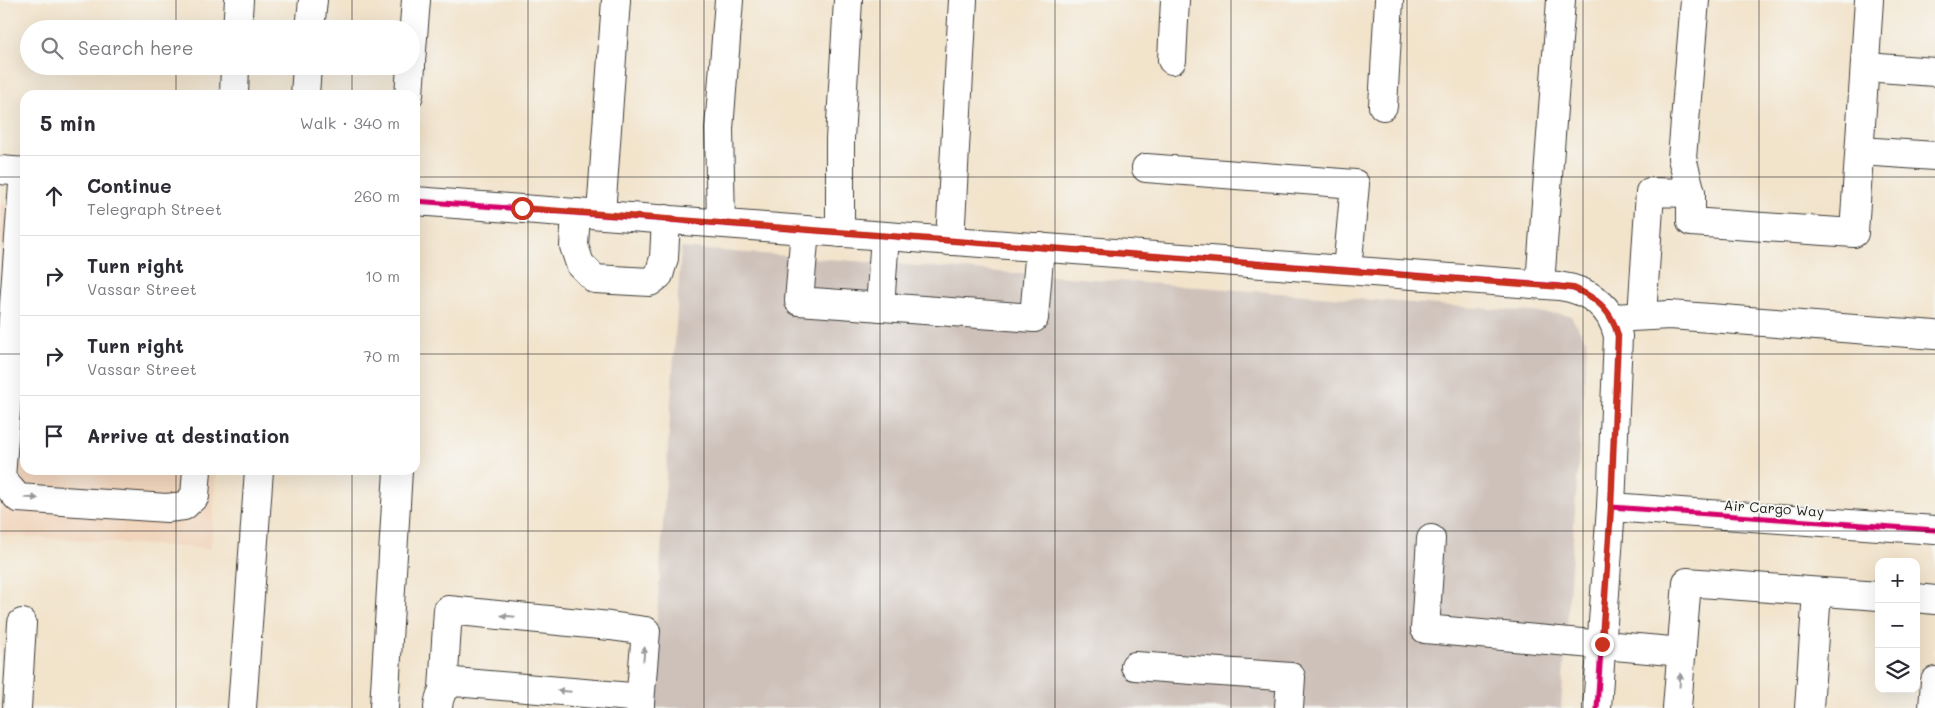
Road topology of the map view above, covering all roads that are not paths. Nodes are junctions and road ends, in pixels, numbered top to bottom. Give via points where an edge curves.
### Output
1 (239, 0) edge
2 (313, 0) edge
3 (416, 0) edge
4 (616, 0) edge
5 (729, 0) edge
6 (848, 0) edge
7 (963, 0) edge
8 (1175, 0) edge
9 (1389, 0) edge
10 (1562, 0) edge
11 (1695, 0) edge
12 (1870, 0) edge
13 (238, 20) edge
14 (311, 20) edge
15 (414, 20) edge
16 (1172, 60) dead end
17 (1865, 67) junction
18 (1935, 72) edge
19 (235, 75) edge
20 (306, 75) edge
21 (410, 75) edge
22 (234, 90) edge
23 (305, 90) edge
24 (409, 90) edge
25 (1383, 106) dead end
26 (1860, 151) junction
27 (1935, 156) edge
28 (1146, 168) dead end
29 (16, 171) edge
30 (1691, 193) junction
31 (420, 201) edge
32 (588, 214) junction
33 (666, 219) junction
34 (721, 224) junction
35 (805, 230) junction
36 (20, 232) edge
37 (840, 233) junction
38 (885, 236) junction
39 (950, 241) junction
40 (1040, 247) junction
41 (1347, 270) junction
42 (20, 284) edge
43 (1540, 284) junction
44 (880, 307) junction
45 (1607, 311) junction
46 (1642, 316) junction
47 (1935, 335) edge
48 (197, 475) edge
49 (259, 475) edge
50 (398, 475) edge
51 (1611, 507) junction
52 (1935, 530) edge
53 (1431, 539) dead end
54 (1817, 592) junction
55 (1875, 596) edge
56 (1920, 598) edge
57 (1935, 600) edge
58 (22, 622) dead end
59 (1602, 644) junction
60 (1682, 652) junction
61 (1135, 666) dead end
62 (1935, 681) edge
63 (440, 698) edge
64 (640, 705) edge
65 (17, 708) edge
66 (242, 708) edge
67 (384, 708) edge
68 (1289, 708) edge
69 (1597, 708) edge
70 (1678, 708) edge
71 (1809, 708) edge
72 (1933, 708) edge

1 - 13 street
2 - 14 street
3 - 15 street
4 - 32 street
5 - 34 street via 719,129
6 - 37 street via 840,139
7 - 39 street
8 - 16 street
9 - 25 street
10 - 43 street
11 - 30 street via 1682,158
12 - 17 street
17 - 18 street
17 - 26 street
19 - 22 street
20 - 23 street
21 - 24 street
26 - 27 street
26 - 30 street via 1854,232 1691,222
28 - 41 street via 1355,184
29 - 36 street
30 - 46 street via 1650,192
31 - 32 street
32 - 33 street
32 - 33 street via 574,246 580,264 595,279 650,282 660,276
33 - 34 street
34 - 35 street
35 - 37 street
35 - 44 street via 799,301
37 - 38 street
38 - 39 street
38 - 44 street
39 - 40 street
40 - 41 street
40 - 44 street via 1034,318
41 - 43 street
42 -> 48 street via 2,478 18,498 167,508 184,506 195,496
43 - 45 street via 1574,288 1590,295
45 - 46 street
45 - 51 street via 1618,336 1619,349
46 - 47 street via 1670,315
49 - 66 street
50 - 67 street
51 - 52 street, Air Cargo Way
51 - 59 street
53 - 59 street via 1424,629
54 - 55 street
54 - 60 street via 1686,582
54 - 71 street
56 - 57 street
58 - 65 street
59 - 60 street
59 - 69 street
70 -> 60 street
61 - 68 street via 1291,676
62 - 72 street
64 -> 63 street via 632,697 454,682
64 -> 63 street via 646,631 448,610

